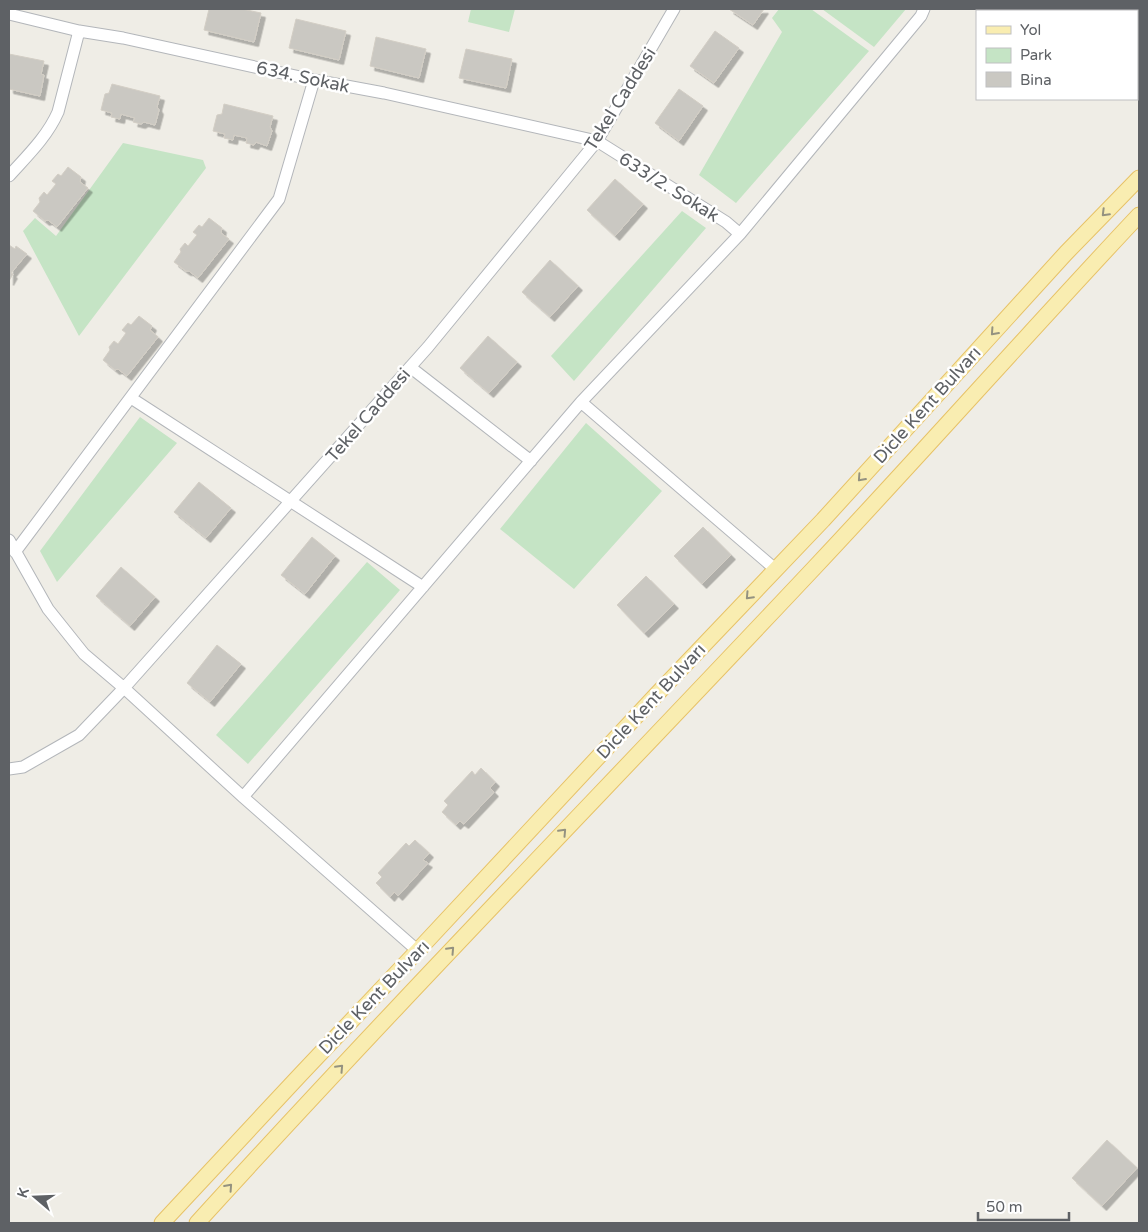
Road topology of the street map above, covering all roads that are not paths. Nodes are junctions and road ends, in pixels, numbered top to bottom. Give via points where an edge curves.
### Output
1 (674, 9) edge
2 (924, 9) edge
3 (9, 14) edge
4 (80, 31) junction
5 (314, 80) junction
6 (597, 141) junction
7 (9, 176) edge
8 (1139, 178) edge
9 (1139, 215) edge
10 (740, 234) junction
11 (410, 367) junction
12 (131, 398) junction
13 (581, 402) junction
14 (531, 461) junction
15 (291, 502) junction
16 (9, 540) edge
17 (15, 552) junction
18 (775, 569) junction
19 (423, 587) junction
20 (124, 688) junction
21 (9, 769) edge
22 (243, 797) junction
23 (418, 951) junction
24 (162, 1223) edge
25 (197, 1223) edge

1 - 6 street, Tekel Caddesi
2 - 10 street
3 - 4 street, 634. Sokak
4 - 5 street, 634. Sokak
4 - 7 street via 53,123
5 - 6 street, 634. Sokak
5 - 12 street via 279,199
6 - 10 street, 633/2. Sokak
6 - 11 street, Tekel Caddesi
8 -> 18 main road, Dicle Kent Bulvarı via 1066,252
25 -> 9 main road, Dicle Kent Bulvarı via 329,1079 816,565
10 - 13 street
11 - 14 street
11 - 15 street, Tekel Caddesi
12 - 15 street
12 - 17 street
13 - 14 street
13 - 18 street
14 - 19 street
15 - 19 street
15 - 20 street, Tekel Caddesi
16 - 17 street
17 - 20 street via 48,609 66,632 84,654
18 -> 23 main road, Dicle Kent Bulvarı
19 - 22 street
20 - 21 street, Tekel Caddesi via 79,735 23,767
20 - 22 street
22 - 23 street
23 - 24 main road, Dicle Kent Bulvarı

